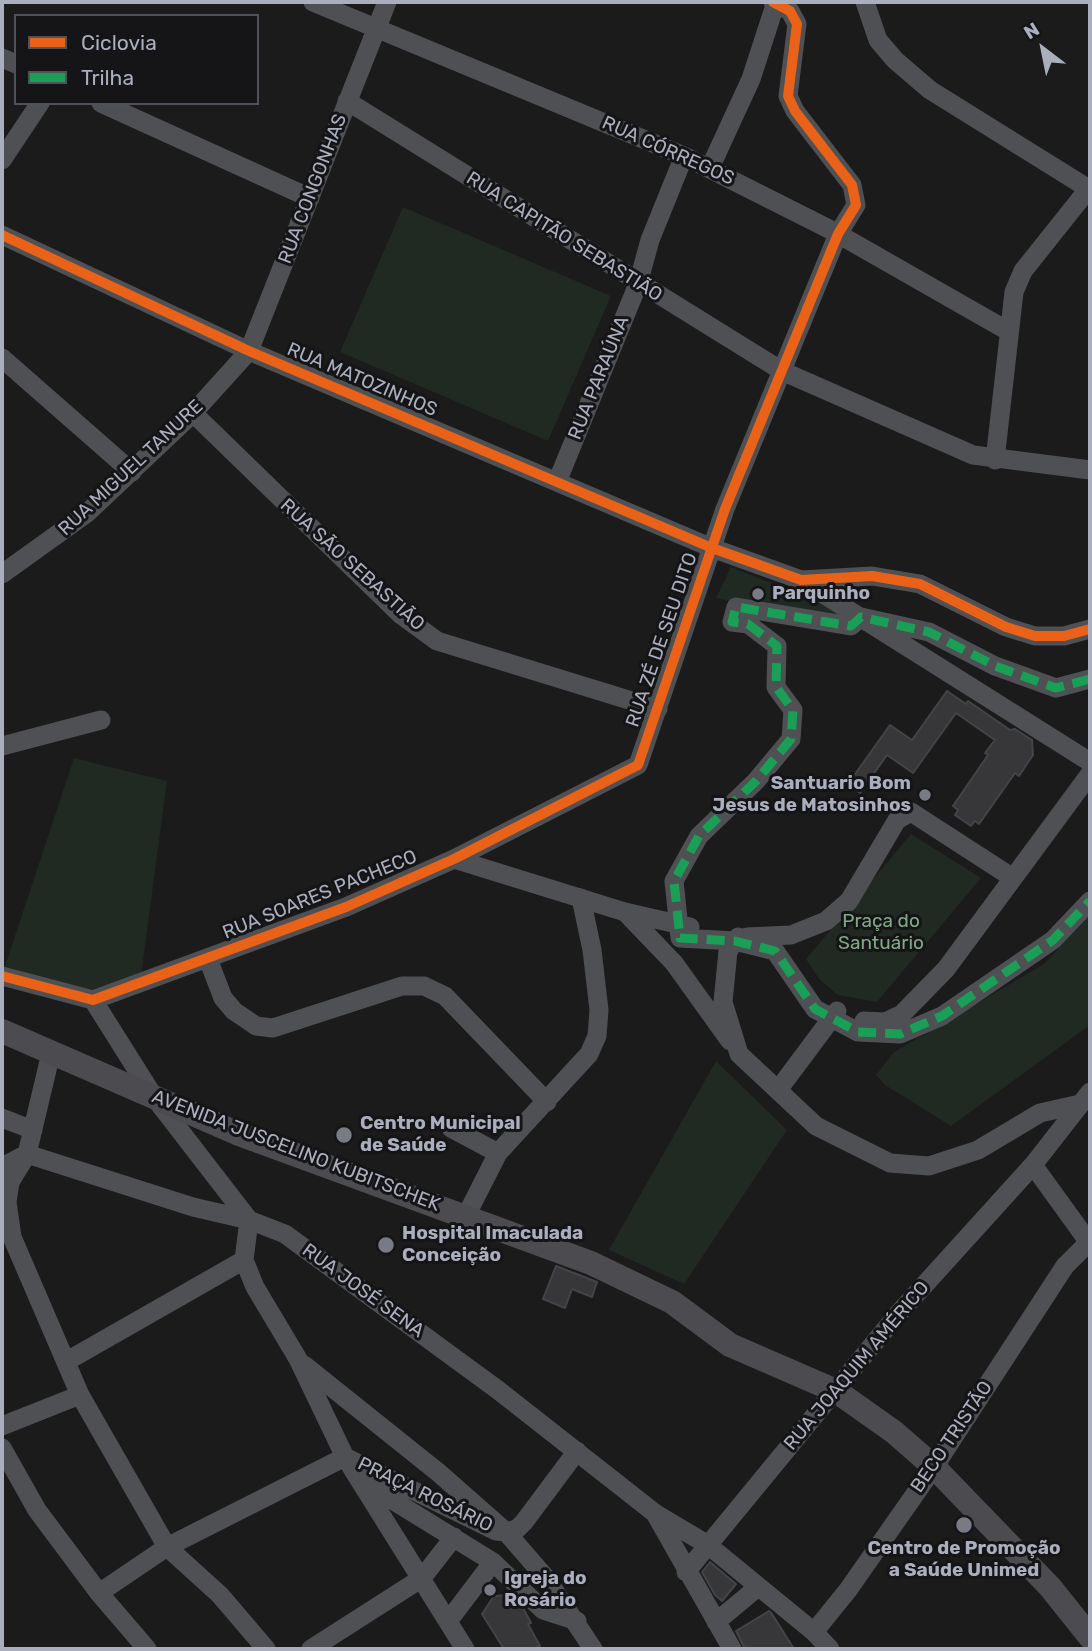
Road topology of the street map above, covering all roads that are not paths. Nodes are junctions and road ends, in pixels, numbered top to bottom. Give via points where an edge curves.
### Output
1 (313, 2) edge
2 (387, 2) edge
3 (774, 2) edge
4 (865, 2) edge
5 (376, 28) junction
6 (347, 101) junction
7 (39, 105) edge
8 (105, 105) edge
9 (684, 156) junction
10 (2, 160) edge
11 (710, 168) junction
12 (1090, 188) edge
13 (310, 198) junction
14 (838, 234) junction
15 (2, 235) edge
16 (638, 284) junction
17 (1008, 331) junction
18 (249, 351) junction
19 (2, 358) edge
20 (782, 371) junction
21 (193, 413) junction
22 (995, 460) junction
23 (1090, 470) edge
24 (131, 471) junction
25 (557, 482) junction
26 (712, 548) junction
27 (2, 574) edge
28 (800, 580) junction
29 (861, 617) junction
30 (1090, 629) edge
31 (1090, 679) edge
32 (658, 709) junction
33 (101, 720) dead end
34 (2, 746) edge
35 (1090, 762) edge
36 (638, 765) joint
37 (1090, 774) edge
38 (454, 859) junction
39 (1013, 878) junction
40 (581, 898) junction
41 (1090, 901) edge
42 (625, 912) junction
43 (679, 923) junction
44 (791, 934) junction
45 (736, 939) junction
46 (208, 959) junction
47 (2, 976) edge
48 (93, 1000) junction
49 (834, 1015) junction
50 (2, 1031) edge
51 (51, 1052) junction
52 (739, 1054) junction
53 (778, 1090) junction
54 (154, 1097) junction
55 (1085, 1098) edge
56 (547, 1102) junction
57 (2, 1118) edge
58 (451, 1128) dead end
59 (33, 1130) junction
60 (498, 1153) junction
61 (27, 1154) junction
62 (1033, 1165) junction
63 (2, 1167) edge
64 (466, 1216) junction
65 (249, 1220) junction
66 (1090, 1242) edge
67 (244, 1260) junction
68 (298, 1359) junction
69 (67, 1361) junction
70 (836, 1391) junction
71 (80, 1395) junction
72 (2, 1426) edge
73 (2, 1448) edge
74 (577, 1451) junction
75 (345, 1457) junction
76 (934, 1466) junction
77 (360, 1480) junction
78 (656, 1514) junction
79 (506, 1532) junction
80 (454, 1536) junction
81 (708, 1545) junction
82 (167, 1547) junction
83 (493, 1562) junction
84 (686, 1572) junction
85 (422, 1578) junction
86 (758, 1587) junction
87 (99, 1593) junction
88 (449, 1620) junction
89 (577, 1621) junction
90 (716, 1622) junction
91 (814, 1632) junction
92 (1090, 1637) edge
93 (147, 1649) edge
94 (266, 1649) edge
95 (310, 1649) edge
96 (465, 1649) edge
97 (593, 1649) edge
98 (732, 1649) edge
99 (830, 1649) edge

1 - 5 street, RUA CÓRREGOS
2 - 5 street, RUA CONGONHAS
3 - 11 street via 751,79
3 - 14 street, RUA ZÉ DE SEU DITO via 790,11 797,24 788,96 856,195 856,205
4 - 12 street via 878,40 930,90
5 - 6 street, RUA CONGONHAS
5 - 9 street, RUA CÓRREGOS
6 - 13 street, RUA CONGONHAS
6 - 16 street, RUA CAPITÃO SEBASTIÃO
7 - 10 street
8 - 13 street
9 - 11 street, RUA CÓRREGOS
9 - 16 street, RUA PARAÚNA via 650,240
11 - 14 street, RUA CÓRREGOS
12 - 17 street via 1023,271 1014,292
13 - 18 street, RUA CONGONHAS
14 - 17 street, RUA CÓRREGOS
14 - 20 street, RUA ZÉ DE SEU DITO
15 - 18 street, RUA MATOZINHOS
16 - 20 street, RUA CAPITÃO SEBASTIÃO
16 - 25 street, RUA PARAÚNA
17 - 22 street
18 - 21 street, RUA MIGUEL TANURE
18 - 25 street, RUA MATOZINHOS
19 - 24 street
20 - 22 street, RUA CAPITÃO SEBASTIÃO via 939,442
20 - 26 street, RUA ZÉ DE SEU DITO
21 - 24 street, RUA MIGUEL TANURE
21 - 32 street, RUA SÃO SEBASTIÃO via 400,614 438,641
22 - 23 street, RUA CAPITÃO SEBASTIÃO
24 - 27 street, RUA MIGUEL TANURE via 87,513
25 - 26 street, RUA MATOZINHOS
26 - 28 street, RUA MATOZINHOS
26 - 32 street, RUA ZÉ DE SEU DITO
28 - 29 street
28 - 30 street via 872,576 920,584 1006,627 1035,636 1064,636
29 - 31 street via 929,632 995,666 1056,688
29 - 35 street
29 - 43 street via 851,626 736,607 732,622 748,624 777,646 776,687 793,710 791,738 756,781 699,836 674,881
32 - 36 street, RUA ZÉ DE SEU DITO
33 - 34 street
36 - 38 street, RUA SOARES PACHECO
37 - 39 street
38 - 40 street
38 - 46 street, RUA SOARES PACHECO
39 - 44 street via 911,812 897,820 849,901 826,921
39 - 49 street via 946,969 902,1014 885,1022
40 - 42 street
40 - 56 street via 599,1010 597,1036 589,1054
41 - 49 street via 1053,940 942,1016 900,1034 858,1032
42 - 43 street
42 - 52 street via 674,963
43 - 45 street via 681,938
44 - 45 street
44 - 49 street via 794,958
45 - 49 street via 775,951 815,1009
45 - 52 street via 729,951 723,1002
46 - 48 street, RUA SOARES PACHECO
46 - 56 street via 223,998 256,1026 273,1028 402,986 424,986 445,996
47 - 48 street
48 - 54 street
49 - 53 street
50 - 51 main road, AVENIDA JUSCELINO KUBITSCHEK
51 - 54 main road, AVENIDA JUSCELINO KUBITSCHEK
51 - 59 street
52 - 53 street
53 - 55 street via 816,1126 890,1163 929,1166 978,1150 1040,1113
54 - 64 main road, AVENIDA JUSCELINO KUBITSCHEK
54 - 65 street
55 - 62 street, RUA JOAQUIM AMÉRICO
56 - 60 street
57 - 59 street
58 - 60 street
59 - 61 street
60 - 64 street
61 - 63 street
61 - 65 street, RUA JOSÉ SENA
61 - 69 street via 10,1182 7,1202 12,1237
62 - 66 street
62 - 70 street, RUA JOAQUIM AMÉRICO via 898,1314
64 - 70 main road, AVENIDA JUSCELINO KUBITSCHEK via 603,1269 672,1302 730,1345
65 - 67 street
65 - 74 street, RUA JOSÉ SENA via 285,1234
66 - 76 street, BECO TRISTÃO via 1065,1266
67 - 68 street
67 - 69 street
68 - 75 street
68 - 79 street
69 - 71 street
70 - 76 main road, AVENIDA JUSCELINO KUBITSCHEK
70 - 81 street, RUA JOAQUIM AMÉRICO
71 - 72 street
71 - 82 street
73 - 87 street via 37,1510
74 - 78 street, RUA JOSÉ SENA
74 - 79 street via 524,1522
75 - 77 street
75 - 79 street, PRAÇA ROSÁRIO
75 - 82 street
76 - 91 street, BECO TRISTÃO
76 - 92 main road, AVENIDA JUSCELINO KUBITSCHEK via 1050,1587
77 - 80 street
77 - 85 street
78 - 81 street, RUA JOSÉ SENA
78 - 84 street
79 - 89 street
80 - 83 street
80 - 85 street
81 - 84 street, RUA JOAQUIM AMÉRICO
81 - 86 street, RUA JOSÉ SENA
82 - 87 street
82 - 94 street via 220,1595
83 - 88 street
83 - 89 street via 543,1610
84 - 90 street
85 - 88 street
85 - 95 street
86 - 90 street
86 - 91 street, RUA JOSÉ SENA
87 - 93 street
88 - 96 street
89 - 97 street
90 - 98 street
91 - 99 street, RUA JOSÉ SENA

